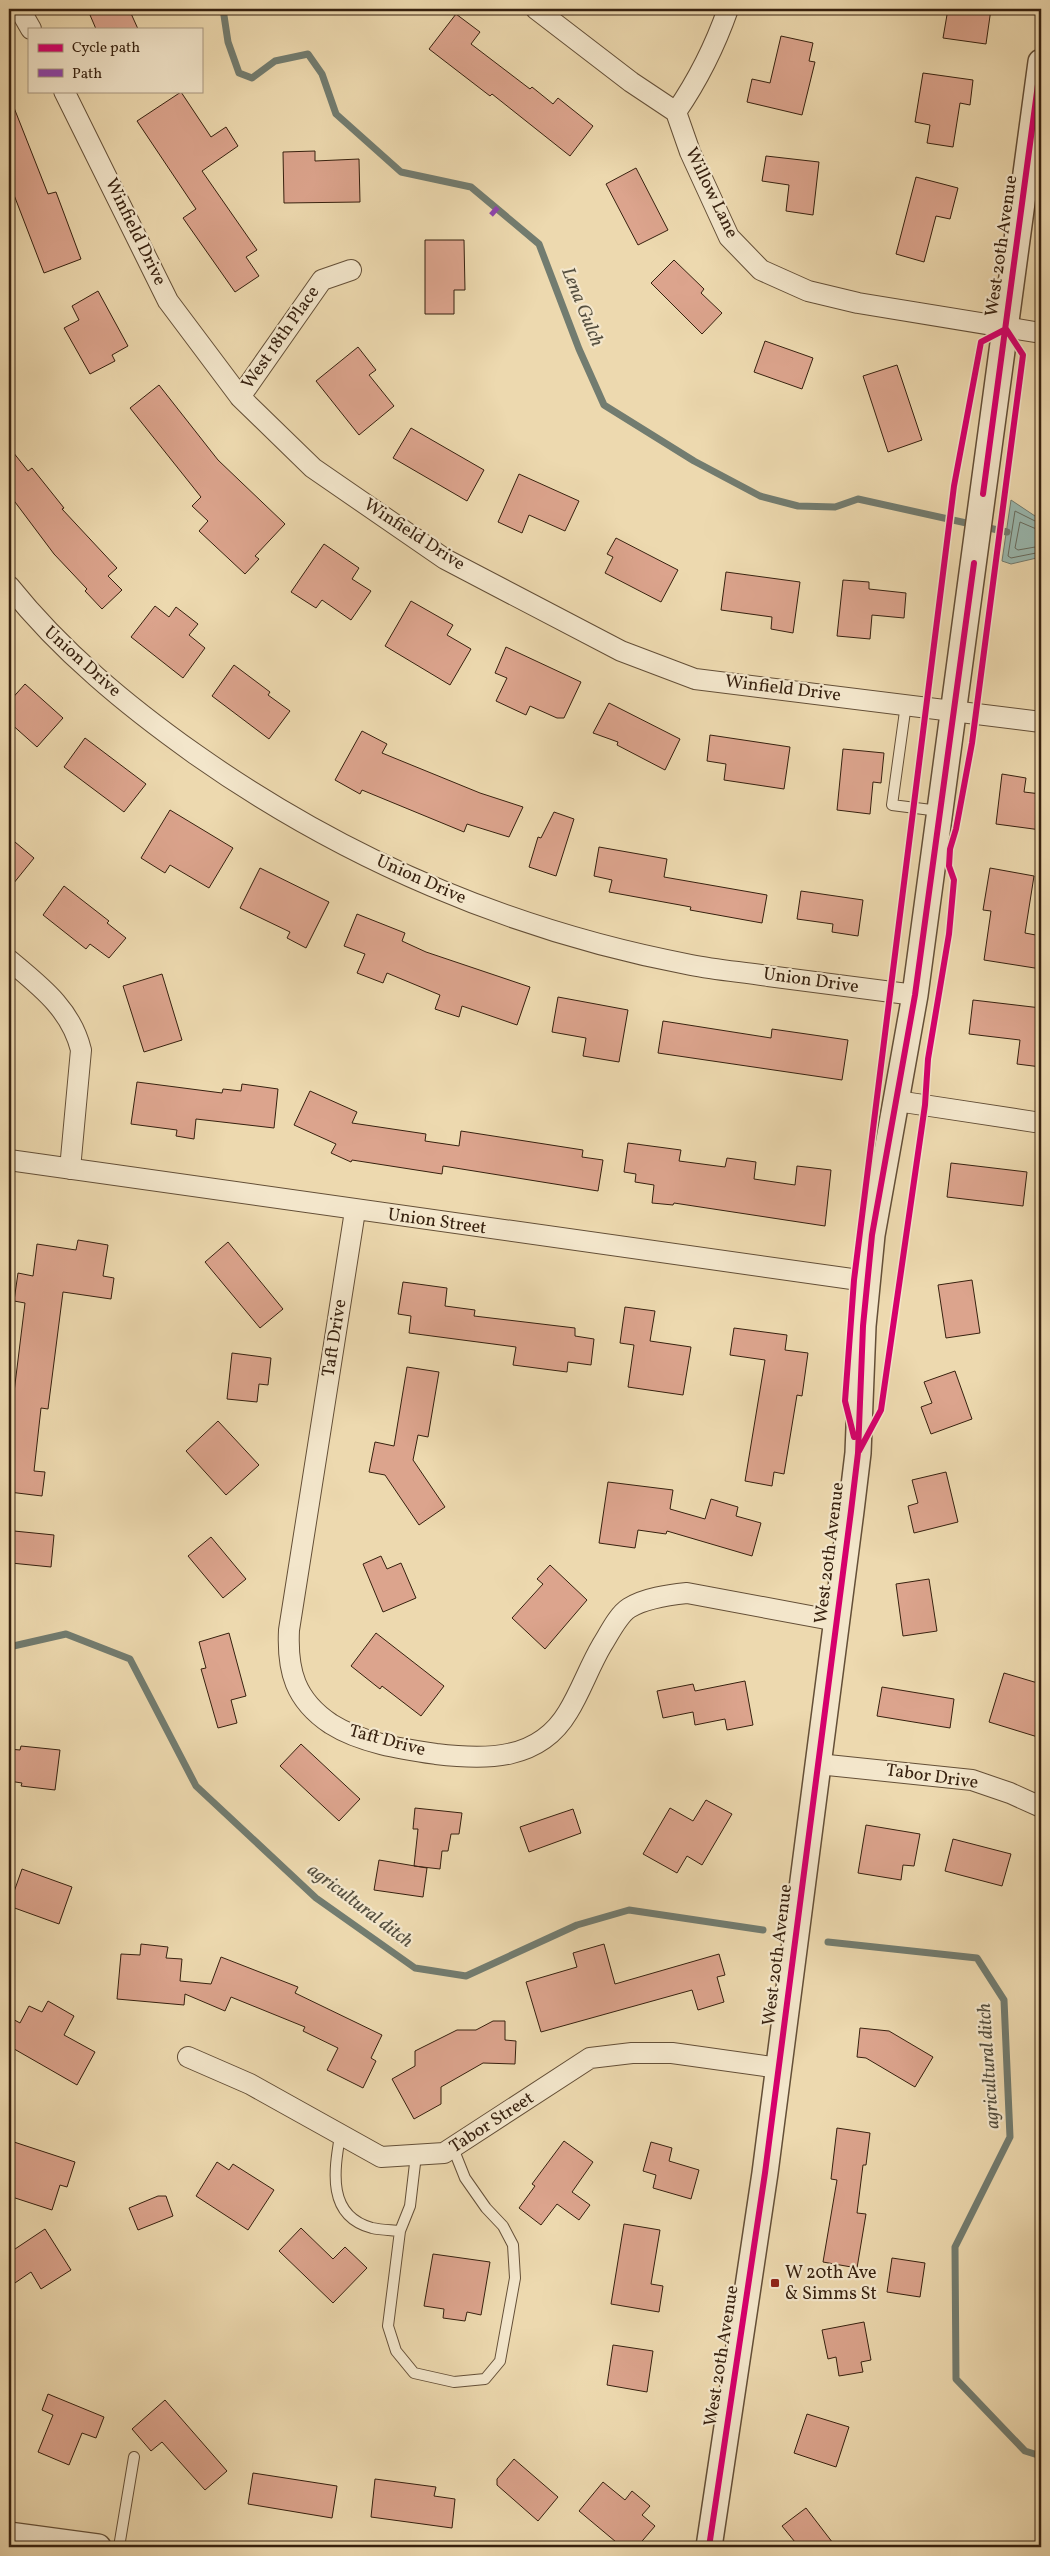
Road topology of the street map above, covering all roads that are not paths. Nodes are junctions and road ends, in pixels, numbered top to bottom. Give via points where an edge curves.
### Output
1 (16, 9) edge
2 (536, 9) edge
3 (728, 9) edge
4 (30, 28) edge
5 (1041, 62) edge
6 (64, 92) edge
7 (676, 112) junction
8 (351, 270) dead end
9 (1006, 328) junction
10 (1041, 333) edge
11 (240, 397) junction
12 (9, 586) edge
13 (906, 704) junction
14 (954, 710) junction
15 (1041, 722) edge
16 (940, 811) junction
17 (9, 960) edge
18 (915, 995) junction
19 (897, 1101) junction
20 (1041, 1123) edge
21 (9, 1160) edge
22 (70, 1169) junction
23 (355, 1211) junction
24 (866, 1282) junction
25 (837, 1621) junction
26 (818, 1764) junction
27 (1041, 1807) edge
28 (188, 2057) dead end
29 (778, 2068) junction
30 (340, 2136) junction
31 (453, 2148) junction
32 (416, 2155) junction
33 (400, 2231) junction
34 (134, 2457) dead end
35 (9, 2535) edge
36 (98, 2547) edge
37 (119, 2547) edge
38 (709, 2547) edge

1 - 4 street via 24,15
2 - 7 street via 631,82
3 - 7 street via 697,82
5 - 9 street, West 20th Avenue
6 - 11 street, Winfield Drive via 168,301
7 - 9 street, Willow Lane via 690,152 729,237 761,270 808,291
8 - 11 street, West 18th Place via 322,280
9 - 10 street, Willow Lane
9 - 14 street, West 20th Avenue
11 - 13 street, Winfield Drive via 313,468 445,559 621,650 695,679
12 - 18 street, Union Drive via 38,622 96,678 186,748 246,790 340,843 444,893 528,923 693,966
13 - 14 street, Winfield Drive
13 - 16 lane via 892,805
14 - 15 street, Winfield Drive
14 - 16 street, West 20th Avenue
16 - 18 street, West 20th Avenue
17 - 22 street via 55,1001 76,1032 81,1050
18 - 19 street, West 20th Avenue
19 - 20 street
19 - 24 street, West 20th Avenue via 877,1194
21 - 22 street, Union Street
22 - 23 street, Union Street
23 - 24 street, Union Street
23 - 25 street, Taft Drive via 289,1630 288,1657 293,1678 316,1714 337,1728 402,1749 452,1756 508,1754 537,1745 552,1734 568,1713 592,1663 628,1608 668,1595 687,1593
24 - 25 street, West 20th Avenue via 858,1453
25 - 26 street, West 20th Avenue
26 - 27 street, Tabor Drive via 972,1780
26 - 29 street, West 20th Avenue
28 - 30 street, Tabor Street via 250,2084
29 - 31 street, Tabor Street via 672,2053 590,2058
29 - 38 street, West 20th Avenue
30 - 32 street, Tabor Street via 381,2157
30 - 33 lane via 334,2167 336,2191 348,2214 372,2228
31 - 32 street, Tabor Street via 444,2153
31 - 33 lane via 464,2178 503,2226 513,2245 515,2278 500,2361 485,2379 454,2382 414,2373 396,2351 388,2326
32 - 33 lane via 410,2206
34 - 37 lane
35 - 36 street

